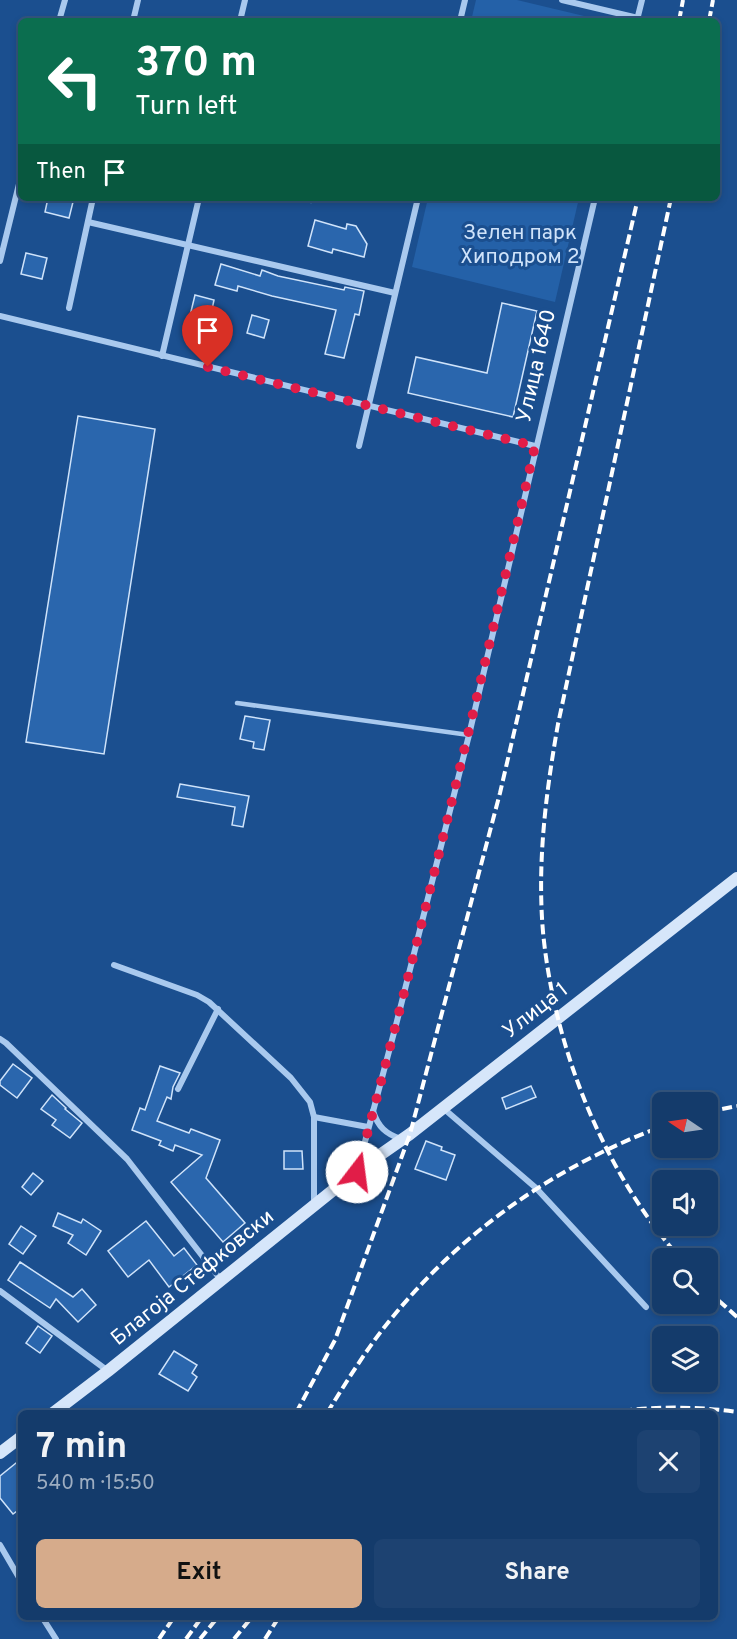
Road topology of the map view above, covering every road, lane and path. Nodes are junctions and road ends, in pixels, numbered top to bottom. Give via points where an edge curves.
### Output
1 (64, 0) edge
2 (138, 0) edge
3 (245, 0) edge
4 (465, 0) edge
5 (562, 0) edge
6 (642, 0) edge
7 (60, 18) edge
8 (134, 18) edge
9 (241, 18) edge
10 (461, 18) edge
11 (633, 18) edge
12 (637, 18) edge
13 (18, 188) edge
14 (92, 201) edge
15 (198, 201) edge
16 (417, 201) edge
17 (594, 201) edge
18 (88, 222) junction
19 (188, 245) junction
20 (0, 261) edge
21 (395, 293) junction
22 (69, 308) dead end
23 (0, 316) edge
24 (162, 356) junction
25 (369, 406) junction
26 (359, 446) dead end
27 (535, 446) junction
28 (237, 703) dead end
29 (469, 735) junction
30 (737, 878) edge
31 (114, 965) dead end
32 (218, 1010) junction
33 (0, 1039) edge
34 (178, 1089) dead end
35 (443, 1107) junction
36 (373, 1110) junction
37 (314, 1117) junction
38 (368, 1127) junction
39 (402, 1139) junction
40 (357, 1172) junction
41 (314, 1207) junction
42 (222, 1280) junction
43 (0, 1291) edge
44 (646, 1307) dead end
45 (108, 1371) junction
46 (57, 1410) edge
47 (18, 1439) edge
48 (0, 1453) edge
49 (0, 1545) edge
50 (18, 1576) edge
51 (44, 1620) edge
52 (56, 1639) edge

1 - 7 street
2 - 8 street
3 - 9 street
4 - 10 street
5 - 11 street
6 - 12 street
13 - 20 street
14 - 18 street
15 - 19 street
16 - 21 street
17 - 27 street, Улица 1640
18 - 19 street
18 - 22 street
19 - 21 street
19 - 24 street
21 - 25 street
23 - 24 street
24 - 25 street
25 - 26 street
25 - 27 street
27 - 29 street, Улица 1640
28 - 29 lane
29 - 36 street, Улица 1640
30 - 35 main road, Улица 1
31 - 32 street via 197,995
32 - 34 street
32 - 37 street via 291,1078 310,1102
33 - 42 street via 127,1159
35 - 39 main road, Улица 1
35 - 44 street via 536,1188
36 - 38 street, Улица 1640
36 - 39 street via 382,1130
37 - 38 street
37 - 41 street
38 - 40 street, Улица 1640
39 - 40 main road, Улица 1
40 - 41 main road, Благоја Стефковски
41 - 42 main road, Благоја Стефковски
42 - 45 main road, Благоја Стефковски
43 - 45 street
45 - 46 main road, Благоја Стефковски
47 - 48 main road
49 - 50 street
51 - 52 street

